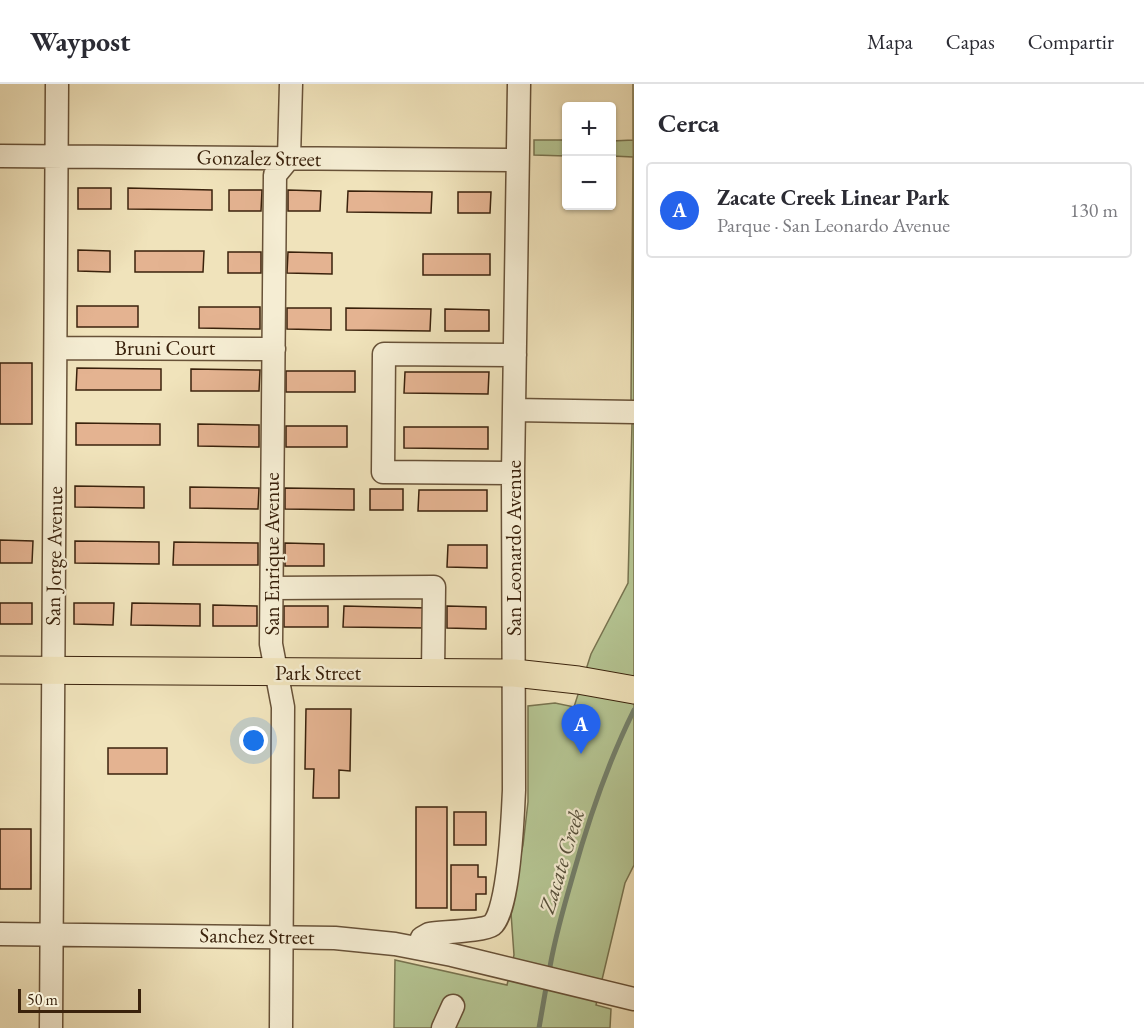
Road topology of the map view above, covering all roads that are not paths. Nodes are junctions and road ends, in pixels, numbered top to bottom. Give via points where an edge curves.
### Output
1 (57, 84) edge
2 (291, 84) edge
3 (519, 84) edge
4 (0, 156) edge
5 (56, 156) junction
6 (289, 158) junction
7 (518, 160) junction
8 (56, 348) junction
9 (274, 349) junction
10 (515, 355) junction
11 (514, 410) junction
12 (634, 412) edge
13 (513, 473) junction
14 (272, 588) junction
15 (0, 670) edge
16 (53, 670) junction
17 (277, 673) junction
18 (433, 673) junction
19 (514, 673) junction
20 (634, 690) edge
21 (0, 933) edge
22 (52, 934) junction
23 (281, 936) junction
24 (418, 948) junction
25 (634, 999) edge
26 (453, 1006) dead end
27 (51, 1028) edge
28 (281, 1028) edge
29 (443, 1028) edge

1 - 5 street, San Jorge Avenue
2 - 6 street, San Enrique Avenue
3 - 7 street, San Leonardo Avenue
4 - 5 street, Gonzalez Street
5 - 6 street, Gonzalez Street
5 - 8 street, San Jorge Avenue
6 - 7 street, Gonzalez Street
6 - 9 street, San Enrique Avenue via 275,175
7 - 10 street, San Leonardo Avenue
8 - 9 street, Bruni Court
8 - 16 street, San Jorge Avenue
9 - 14 street, San Enrique Avenue
10 - 11 street, San Leonardo Avenue
10 - 13 street via 384,354 383,472
11 - 12 street
11 - 13 street, San Leonardo Avenue
13 - 19 street, San Leonardo Avenue
14 - 17 street, San Enrique Avenue via 271,644
14 - 18 street via 434,587
15 - 16 main road, Park Street
16 - 17 main road, Park Street
16 - 22 street, San Jorge Avenue
17 - 18 main road, Park Street
17 - 23 street, San Enrique Avenue via 283,707
18 - 19 main road, Park Street
19 - 20 main road, Park Street
19 - 24 street, San Leonardo Avenue via 512,836 499,915 492,925 429,934 422,938
21 - 22 street, Sanchez Street
22 - 23 street, Sanchez Street
22 - 27 street, San Jorge Avenue
23 - 24 street, Sanchez Street
23 - 28 street, San Enrique Avenue
24 - 25 street, Sanchez Street
26 - 29 street

